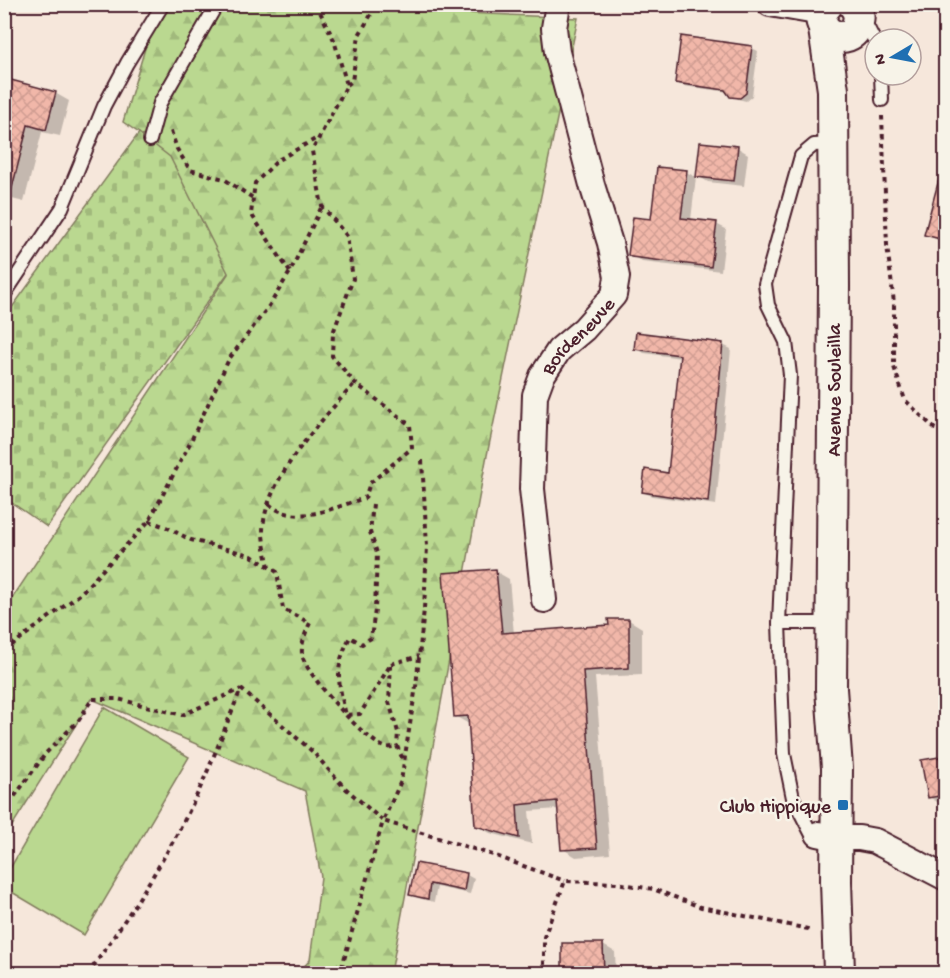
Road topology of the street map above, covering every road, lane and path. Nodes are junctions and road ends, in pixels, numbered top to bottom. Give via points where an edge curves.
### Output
1 (163, 4) edge
2 (217, 4) edge
3 (316, 4) edge
4 (371, 4) edge
5 (558, 4) edge
6 (770, 4) edge
7 (847, 18) edge
8 (347, 85) junction
9 (881, 87) edge
10 (882, 100) joint
11 (160, 103) junction
12 (318, 137) junction
13 (150, 140) dead end
14 (832, 144) junction
15 (253, 198) junction
16 (322, 206) junction
17 (290, 272) junction
18 (4, 295) edge
19 (354, 383) junction
20 (945, 432) edge
21 (422, 460) dead end
22 (269, 504) junction
23 (373, 504) dead end
24 (149, 521) junction
25 (269, 567) junction
26 (544, 600) dead end
27 (779, 623) junction
28 (831, 623) junction
29 (4, 651) edge
30 (419, 656) junction
31 (391, 664) junction
32 (241, 689) junction
33 (346, 715) junction
34 (397, 746) junction
35 (404, 762) junction
36 (4, 811) edge
37 (382, 821) junction
38 (828, 836) junction
39 (945, 878) edge
40 (565, 882) junction
41 (828, 928) junction
42 (839, 973) edge
43 (88, 974) edge
44 (340, 974) edge
45 (544, 974) edge

1 - 18 lane via 104,106 62,208
2 - 11 lane
3 - 8 path via 334,40
4 - 8 path via 375,8 359,35 352,81
5 - 26 street, Bordeneuve via 554,28 557,52 617,277 614,295 559,350 535,395 532,489
6 - 7 street
7 - 14 street, Avenue Souleilla via 833,90
8 - 12 path
9 - 10 lane
10 - 20 path via 894,368 905,400 935,429
11 - 13 lane
11 - 15 path via 190,170 224,179
12 - 15 path via 278,160 255,183
12 - 16 path via 312,151
14 - 27 lane via 814,145 801,156 765,284 768,305 786,342 790,375
14 - 28 street, Avenue Souleilla
15 - 17 path via 251,214
16 - 17 path
16 - 19 path via 347,236 353,279 333,333 332,356
17 - 24 path via 228,359
19 - 22 path via 297,452 271,493
19 - 22 path via 410,425 412,448 370,483 365,498 299,516 278,512
21 - 30 path via 427,546
22 - 25 path via 263,533
23 - 33 path via 370,532 376,553 375,610 371,638 362,644 350,637 344,648 337,675
24 - 25 path via 191,540 250,555
24 - 29 path via 79,595
25 - 33 path via 277,572 283,609 310,623 302,655 321,687
27 - 28 lane
27 - 38 lane via 784,754 793,798 811,833
28 - 38 street, Avenue Souleilla via 831,689 820,766
30 - 31 path
30 - 35 path
31 - 33 path via 360,714
31 - 34 path via 389,702 398,732
32 - 36 path via 182,715 118,699 92,699
32 - 37 path via 313,752 344,788
32 - 43 path via 186,818 131,913
33 - 34 path via 370,739 386,748
34 - 35 path
35 - 37 path via 401,781
37 - 40 path
37 - 44 path
38 - 39 street via 875,841
38 - 41 street
38 - 42 street via 836,881
40 - 41 path via 653,889 701,907 814,930
40 - 45 path via 544,937
41 - 42 street

